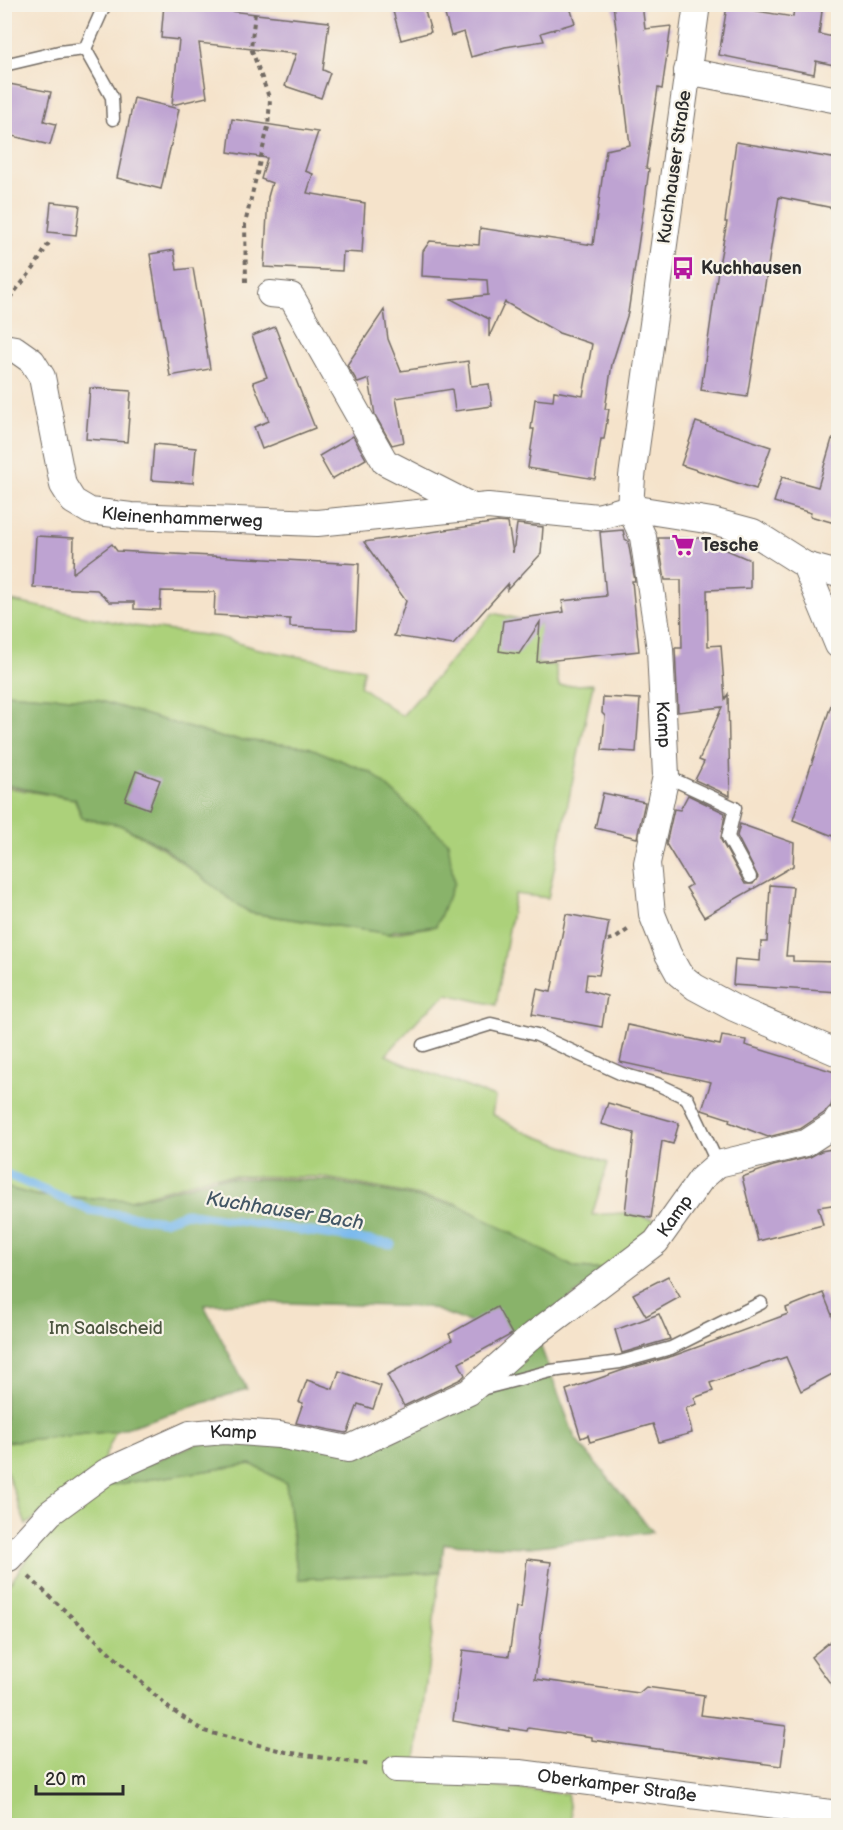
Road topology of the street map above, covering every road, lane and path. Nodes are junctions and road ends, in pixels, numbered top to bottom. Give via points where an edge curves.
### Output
1 (105, 4) edge
2 (256, 4) edge
3 (697, 4) edge
4 (85, 49) junction
5 (4, 65) edge
6 (687, 71) junction
7 (838, 100) edge
8 (113, 119) dead end
9 (50, 241) dead end
10 (259, 292) joint
11 (4, 306) edge
12 (4, 347) edge
13 (473, 507) junction
14 (630, 508) junction
15 (805, 565) junction
16 (838, 574) edge
17 (838, 645) edge
18 (666, 776) junction
19 (750, 877) dead end
20 (423, 1045) dead end
21 (838, 1053) edge
22 (838, 1119) edge
23 (718, 1164) junction
24 (761, 1303) dead end
25 (469, 1392) junction
26 (9, 1558) joint
27 (396, 1768) joint
28 (838, 1814) edge

1 - 4 lane
2 - 10 path via 251,48 270,100 268,128 245,224 245,275
3 - 6 street, Kuchhauser Straße
4 - 5 lane
4 - 8 lane via 112,97
6 - 7 street
6 - 14 street, Kuchhauser Straße
9 - 11 path
10 - 13 street, Kleinenhammerweg via 291,296 386,462
12 - 13 street, Kleinenhammerweg via 15,349 32,361 42,377 63,485 73,501 90,511 317,523
13 - 14 street, Kleinenhammerweg via 598,517
14 - 15 street via 753,532
14 - 18 street, Kamp via 642,537 660,648
15 - 16 street
15 - 17 street
18 - 19 lane via 735,808 728,837
18 - 21 street, Kamp via 647,863 652,914 679,974 734,1008
20 - 23 lane via 491,1024 537,1035 622,1074 687,1098
22 - 23 street via 806,1143
23 - 25 street, Kamp via 701,1179 656,1242 532,1336
24 - 25 lane via 672,1348 620,1362 550,1371
25 - 26 street, Kamp via 348,1449 279,1435 225,1431 190,1434 106,1472 50,1513
26 - 27 path via 170,1709 204,1731 286,1752
27 - 28 street, Oberkamper Straße via 520,1773

